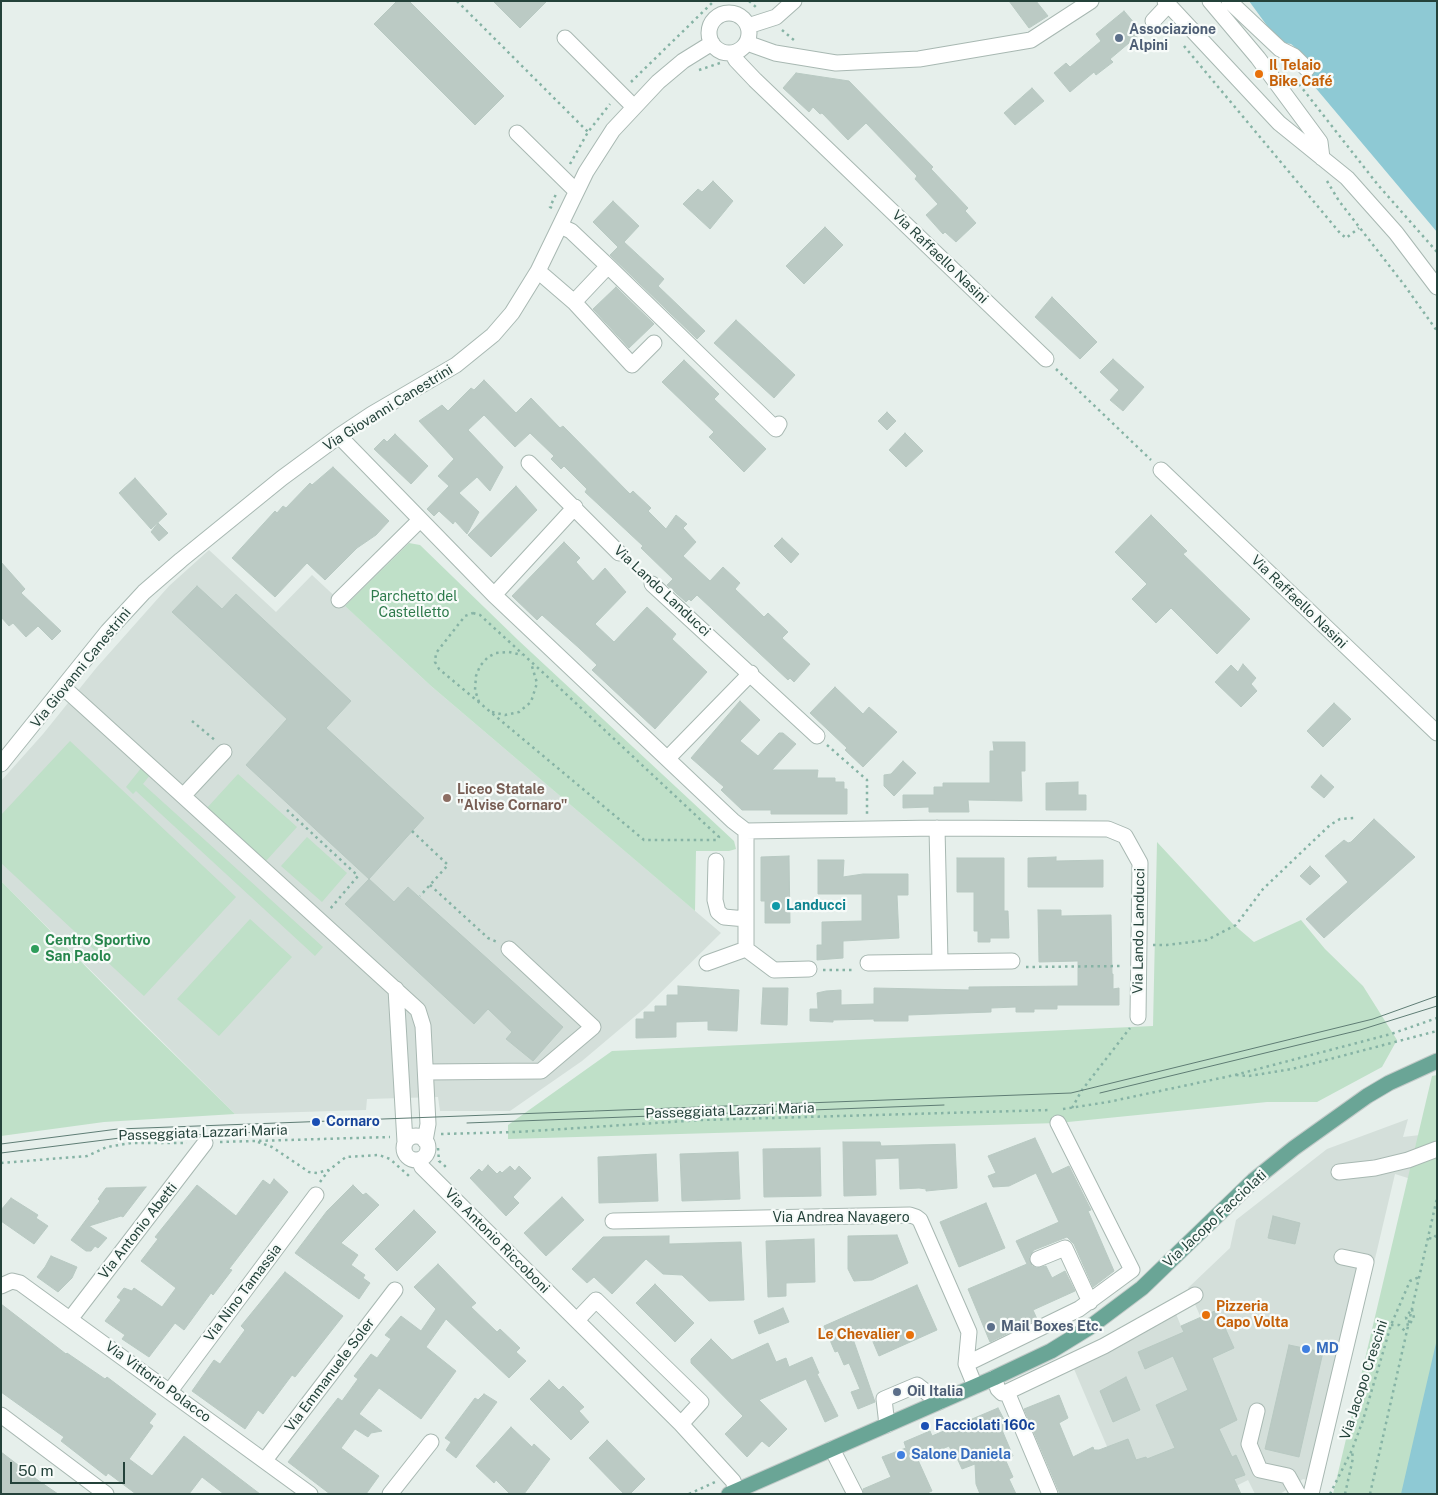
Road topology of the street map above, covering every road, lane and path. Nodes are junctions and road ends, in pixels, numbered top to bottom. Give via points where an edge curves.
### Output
1 (457, 1) edge
2 (714, 1) edge
3 (794, 1) edge
4 (1092, 1) edge
5 (1210, 1) edge
6 (1228, 1) edge
7 (1166, 3) edge
8 (730, 7) edge
9 (1153, 21) dead end
10 (748, 26) junction
11 (565, 38) dead end
12 (712, 43) junction
13 (747, 43) junction
14 (1182, 44) dead end
15 (732, 53) junction
16 (1306, 69) dead end
17 (1292, 75) dead end
18 (627, 87) dead end
19 (615, 98) dead end
20 (633, 106) junction
21 (588, 132) junction
22 (517, 133) dead end
23 (569, 165) dead end
24 (1326, 166) junction
25 (558, 188) dead end
26 (576, 191) junction
27 (550, 207) dead end
28 (560, 226) junction
29 (1359, 228) junction
30 (1437, 252) edge
31 (608, 266) junction
32 (538, 271) junction
33 (1437, 287) edge
34 (574, 302) junction
35 (1437, 331) edge
36 (654, 343) dead end
37 (1046, 359) joint
38 (779, 424) dead end
39 (339, 436) junction
40 (529, 462) dead end
41 (1156, 465) joint
42 (575, 508) junction
43 (420, 520) junction
44 (619, 553) joint
45 (652, 584) joint
46 (494, 595) junction
47 (339, 600) dead end
48 (524, 656) junction
49 (531, 662) junction
50 (751, 673) junction
51 (63, 687) junction
52 (480, 703) junction
53 (490, 712) junction
54 (192, 721) dead end
55 (1437, 733) edge
56 (817, 736) joint
57 (223, 749) joint
58 (668, 758) junction
59 (1, 764) edge
60 (183, 796) junction
61 (287, 810) dead end
62 (1355, 818) dead end
63 (867, 828) junction
64 (937, 828) junction
65 (746, 831) junction
66 (412, 832) dead end
67 (716, 861) dead end
68 (430, 885) junction
69 (420, 896) dead end
70 (320, 920) junction
71 (746, 920) junction
72 (1140, 945) junction
73 (509, 949) joint
74 (746, 949) junction
75 (940, 961) junction
76 (1012, 961) joint
77 (707, 963) dead end
78 (868, 963) joint
79 (1139, 965) junction
80 (809, 969) joint
81 (401, 993) junction
82 (1138, 1017) joint
83 (1437, 1018) edge
84 (1437, 1031) edge
85 (1437, 1061) edge
86 (426, 1072) junction
87 (1235, 1075) junction
88 (1057, 1117) joint
89 (378, 1136) dead end
90 (412, 1139) junction
91 (257, 1141) junction
92 (202, 1147) junction
93 (1437, 1149) edge
94 (419, 1160) junction
95 (1, 1163) edge
96 (445, 1166) dead end
97 (329, 1170) junction
98 (1339, 1172) dead end
99 (412, 1180) dead end
100 (316, 1195) joint
101 (1437, 1198) edge
102 (613, 1221) dead end
103 (1437, 1234) edge
104 (1429, 1238) junction
105 (1342, 1257) dead end
106 (1038, 1259) dead end
107 (1419, 1277) junction
108 (1, 1286) edge
109 (395, 1290) dead end
110 (1195, 1295) dead end
111 (1090, 1302) junction
112 (71, 1318) junction
113 (576, 1320) junction
114 (1391, 1325) junction
115 (1407, 1332) junction
116 (966, 1364) junction
117 (994, 1378) junction
118 (975, 1386) junction
119 (170, 1391) junction
120 (1007, 1392) junction
121 (939, 1402) junction
122 (1257, 1411) dead end
123 (1, 1415) edge
124 (681, 1424) junction
125 (887, 1425) junction
126 (431, 1442) dead end
127 (832, 1449) junction
128 (1352, 1450) junction
129 (265, 1460) junction
130 (1294, 1486) edge
131 (713, 1489) dead end
132 (740, 1491) edge
133 (106, 1494) edge
134 (310, 1494) edge
135 (390, 1494) edge
136 (689, 1494) edge
137 (855, 1494) edge
138 (1050, 1494) edge
139 (1311, 1494) edge
140 (1330, 1494) edge
141 (1345, 1494) edge
142 (1370, 1494) edge

1 - 21 path
2 - 18 path
3 - 10 street via 776,17
4 - 13 street via 1031,40 919,59 836,63 775,54
5 - 24 street via 1258,58 1320,142
6 - 16 street
7 - 9 street
7 - 24 street via 1279,123
8 - 10 street
8 - 12 street via 714,20 710,31
10 - 13 street
11 - 20 street
12 - 15 street via 721,52
12 - 20 street, Via Giovanni Canestrini via 683,60
13 - 15 street
14 - 29 path via 1340,232 1346,238
15 - 37 street, Via Raffaello Nasini via 756,80
17 - 30 path via 1378,185
19 - 21 path
20 - 26 street, Via Giovanni Canestrini via 612,130
21 - 23 path
22 - 26 street
24 - 29 path via 1331,190
24 - 33 street via 1347,178 1364,196
25 - 27 path
26 - 28 street, Via Giovanni Canestrini
28 - 31 street via 571,231
28 - 32 street, Via Giovanni Canestrini
29 - 35 path
31 - 34 street
31 - 38 street via 776,429
32 - 34 street
32 - 39 street, Via Giovanni Canestrini via 512,313 471,355
34 - 36 street via 632,365
37 - 41 path
39 - 43 street
39 - 51 street, Via Giovanni Canestrini via 282,478 156,582 108,631
40 - 42 street, Via Lando Landucci
41 - 55 street, Via Raffaello Nasini
42 - 44 street, Via Lando Landucci
42 - 46 street
43 - 46 street
43 - 47 street
44 - 45 path, Via Lando Landucci
45 - 50 street, Via Lando Landucci
46 - 58 street
48 - 49 path
48 - 52 path via 496,653 484,662 476,676 475,690
48 - 52 path via 480,615 465,616 436,653 434,662
49 - 53 path via 537,684 531,702 519,712 505,715
49 - 53 path via 719,837 716,840 644,840
50 - 56 street, Via Lando Landucci
50 - 58 street
51 - 59 street, Via Giovanni Canestrini
51 - 60 street
52 - 53 path
54 - 57 path
56 - 63 path via 867,780
57 - 60 street
58 - 65 street
60 - 70 street
61 - 70 path via 358,876
62 - 72 path via 1340,819 1330,825 1263,889 1236,925 1224,933 1207,940
63 - 64 street, Via Lando Landucci
63 - 65 street, Via Lando Landucci
64 - 72 street, Via Lando Landucci via 1108,829 1125,836 1140,863
64 - 75 street
65 - 71 street
66 - 68 path via 448,865
67 - 71 street via 715,900 718,912 724,917
68 - 69 path
68 - 73 path via 488,938
70 - 81 street
71 - 74 street
72 - 79 street, Via Lando Landucci
73 - 86 street via 593,1027 542,1071
74 - 77 street
74 - 80 street via 774,970
75 - 76 street
75 - 78 street
76 - 79 path via 1019,967
78 - 80 path via 859,970
79 - 82 street, Via Lando Landucci
81 - 86 street via 418,1010 423,1026
81 - 90 street
82 - 87 path via 1072,1108
83 - 87 path via 1391,1034
84 - 87 path via 1292,1068 1249,1076
85 - 117 main road, Via Jacopo Facciolati via 1389,1082 1294,1148 1248,1186 1142,1288 1096,1323 1050,1351
86 - 90 street via 428,1128
88 - 96 path, Passeggiata Lazzari Maria via 702,1120 525,1132 440,1134 438,1156
88 - 111 street via 1132,1270
89 - 91 path, Passeggiata Lazzari Maria
90 - 94 street via 427,1152
90 - 94 street, Via Antonio Riccoboni via 404,1150 408,1157
91 - 92 path, Passeggiata Lazzari Maria
91 - 97 path via 272,1147 309,1172
92 - 95 path, Passeggiata Lazzari Maria via 130,1143 107,1147 87,1156
92 - 112 street, Via Antonio Abetti
93 - 98 street via 1375,1168
94 - 113 street, Via Antonio Riccoboni via 422,1167
97 - 99 path via 346,1157 380,1155 390,1159
97 - 100 path via 318,1185
100 - 119 street, Via Nino Tamassia
101 - 104 path
102 - 116 street, Via Andrea Navagero via 916,1217 969,1332
103 - 104 path via 1433,1239
104 - 107 path
105 - 139 street via 1366,1262
106 - 111 street via 1065,1248
107 - 114 path, Via Jacopo Crescini via 1410,1281
107 - 115 path
108 - 112 street, Via Vittorio Polacco via 12,1281 20,1283
109 - 129 street, Via Emmanuele Soler
110 - 120 street via 1104,1346
111 - 116 street
112 - 119 street, Via Vittorio Polacco
113 - 124 street, Via Antonio Riccoboni
113 - 124 street via 596,1300 701,1402
114 - 115 path via 1399,1325
114 - 128 path, Via Jacopo Crescini
115 - 142 path
116 - 118 street, Via Andrea Navagero
117 - 118 main road, Via Jacopo Facciolati
117 - 120 street via 1002,1393
118 - 121 main road, Via Jacopo Facciolati
119 - 129 street, Via Vittorio Polacco
120 - 138 street
121 - 125 main road, Via Jacopo Facciolati
121 - 125 street via 917,1385 884,1399
122 - 130 street via 1249,1444 1260,1470
123 - 133 street
124 - 132 street, Via Antonio Riccoboni
125 - 127 main road, Via Jacopo Facciolati
126 - 135 street
127 - 132 main road, Via Jacopo Facciolati
127 - 137 street
128 - 140 path, Via Jacopo Crescini
128 - 141 path
129 - 134 street, Via Vittorio Polacco
131 - 136 path via 711,1484

